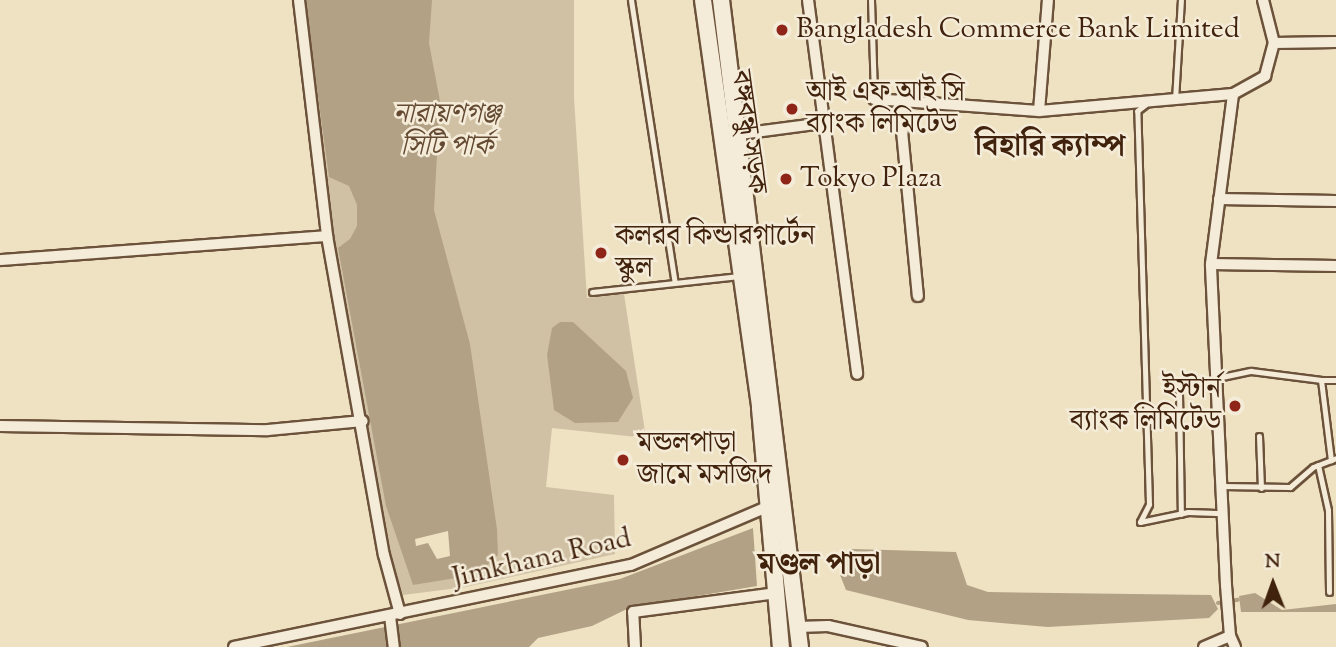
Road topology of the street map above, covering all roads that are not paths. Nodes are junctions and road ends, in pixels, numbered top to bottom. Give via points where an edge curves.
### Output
1 (299, 0) edge
2 (631, 0) edge
3 (703, 0) edge
4 (722, 0) edge
5 (808, 0) edge
6 (871, 0) edge
7 (1048, 0) edge
8 (1181, 0) edge
9 (1264, 0) edge
10 (1336, 42) edge
11 (1275, 43) junction
12 (1233, 94) junction
13 (874, 99) joint
14 (899, 100) junction
15 (1152, 100) junction
16 (1175, 100) junction
17 (1039, 111) junction
18 (824, 123) junction
19 (740, 134) junction
20 (1219, 199) junction
21 (1336, 201) edge
22 (327, 236) junction
23 (0, 260) edge
24 (1211, 264) junction
25 (1336, 266) edge
26 (742, 275) junction
27 (675, 283) junction
28 (592, 292) dead end
29 (918, 296) dead end
30 (856, 374) dead end
31 (1217, 378) junction
32 (1321, 380) junction
33 (1336, 380) edge
34 (1179, 393) dead end
35 (363, 421) junction
36 (0, 426) edge
37 (1259, 436) dead end
38 (1333, 459) edge
39 (1318, 465) junction
40 (1222, 486) junction
41 (1261, 488) junction
42 (769, 506) junction
43 (1225, 513) junction
44 (1181, 514) junction
45 (1329, 592) dead end
46 (777, 593) junction
47 (393, 617) junction
48 (798, 627) junction
49 (1229, 633) junction
50 (234, 647) edge
51 (394, 647) edge
52 (635, 647) edge
53 (781, 647) edge
54 (800, 647) edge
55 (922, 647) edge
56 (1204, 647) edge
57 (1235, 647) edge

1 - 22 street
2 - 27 lane
3 - 26 main road, বঙ্গবন্ধু সড়ক
4 - 19 main road, বঙ্গবন্ধু সড়ক
5 - 18 street
6 - 13 lane
7 - 17 street
8 - 16 lane
9 - 11 street
10 - 11 street
11 - 12 street via 1265,76
12 - 16 street
12 - 20 street
13 - 14 street
14 - 17 street
14 - 29 street
15 - 16 street
15 - 17 street
15 - 44 lane via 1137,111 1149,504 1140,522
18 - 19 street
18 - 30 street
19 - 48 main road, বঙ্গবন্ধু সড়ক
20 - 21 street
20 - 24 street
22 - 23 street
22 - 35 street
24 - 25 street
24 - 31 street
26 - 27 lane
26 - 42 main road, বঙ্গবন্ধু সড়ক
27 - 28 lane
31 - 32 lane via 1251,371
31 - 40 street
32 - 33 lane
32 - 38 lane
34 - 44 lane
35 - 36 street via 268,430
35 - 47 street
37 - 41 lane
38 - 39 lane
39 - 41 lane via 1290,487
39 - 45 lane via 1328,510
40 - 41 lane
40 - 43 street
42 - 46 main road, বঙ্গবন্ধু সড়ক
42 - 47 street, Jimkhana Road via 631,565
43 - 44 lane
43 - 49 street
46 - 52 street via 633,612
46 - 53 main road, বঙ্গবন্ধু সড়ক
47 - 50 street, Jimkhana Road
47 - 51 street
48 - 54 main road, বঙ্গবন্ধু সড়ক
48 - 55 street via 828,626
49 - 56 street
49 - 57 street

